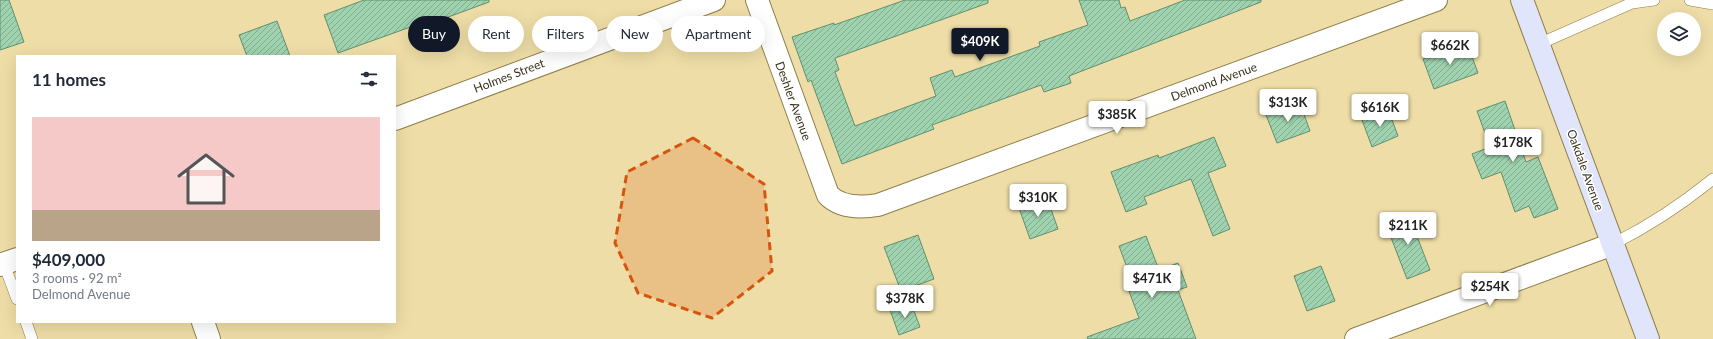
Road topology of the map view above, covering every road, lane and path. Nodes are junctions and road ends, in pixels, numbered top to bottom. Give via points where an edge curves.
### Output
1 (714, 0) edge
2 (757, 0) edge
3 (1436, 0) edge
4 (1522, 0) edge
5 (1654, 0) edge
6 (1690, 0) edge
7 (1713, 4) edge
8 (1539, 44) junction
9 (396, 119) edge
10 (822, 179) joint
11 (1713, 179) edge
12 (1613, 244) junction
13 (7, 263) edge
14 (16, 295) edge
15 (26, 323) edge
16 (203, 323) edge
17 (32, 339) edge
18 (209, 339) edge
19 (1356, 339) edge
20 (1648, 339) edge

1 - 9 street, Holmes Street
2 - 10 street, Deshler Avenue
3 - 10 street, Delmond Avenue via 878,205 864,208 836,203 828,195
4 - 8 street, Oakdale Avenue
5 - 8 lane via 1632,3
6 - 7 lane
8 - 12 street, Oakdale Avenue
11 - 12 lane via 1681,205
12 - 19 street
12 - 20 street, Oakdale Avenue
13 - 14 lane
15 - 17 lane
16 - 18 street

